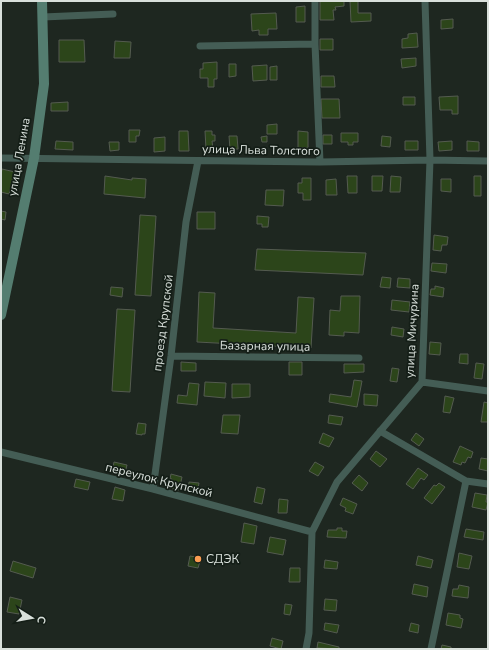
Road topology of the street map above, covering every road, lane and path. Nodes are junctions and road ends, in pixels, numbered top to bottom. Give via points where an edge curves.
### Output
1 (42, 1) edge
2 (315, 1) edge
3 (425, 1) edge
4 (113, 14) dead end
5 (43, 17) junction
6 (315, 44) junction
7 (200, 46) dead end
8 (1, 158) edge
9 (34, 158) junction
10 (430, 160) junction
11 (198, 161) junction
12 (320, 162) junction
13 (488, 162) edge
14 (1, 315) edge
15 (171, 356) junction
16 (359, 358) dead end
17 (422, 382) junction
18 (488, 391) edge
19 (380, 431) junction
20 (1, 452) edge
21 (466, 481) junction
22 (488, 484) edge
23 (153, 489) junction
24 (312, 532) junction
25 (306, 649) edge
26 (431, 649) edge

1 - 5 main road, улица Ленина
2 - 6 street
3 - 10 street, улица Мичурина
4 - 5 street
5 - 9 main road, улица Ленина via 44,84
6 - 7 street
6 - 12 street
8 - 9 street, улица Льва Толстого
9 - 11 street, улица Льва Толстого
9 - 14 main road, улица Ленина
10 - 12 street, улица Льва Толстого
10 - 13 street, улица Льва Толстого
10 - 17 street, улица Мичурина
11 - 12 street, улица Льва Толстого
11 - 15 street, проезд Крупской via 186,222
15 - 16 street, Базарная улица
15 - 23 street, проезд Крупской
17 - 18 street
17 - 19 street, улица Мичурина
19 - 21 street
19 - 24 street, улица Мичурина via 337,482
20 - 23 street, переулок Крупской
21 - 22 street
21 - 26 street
23 - 24 street, переулок Крупской
24 - 25 street, улица Мичурина via 309,633

